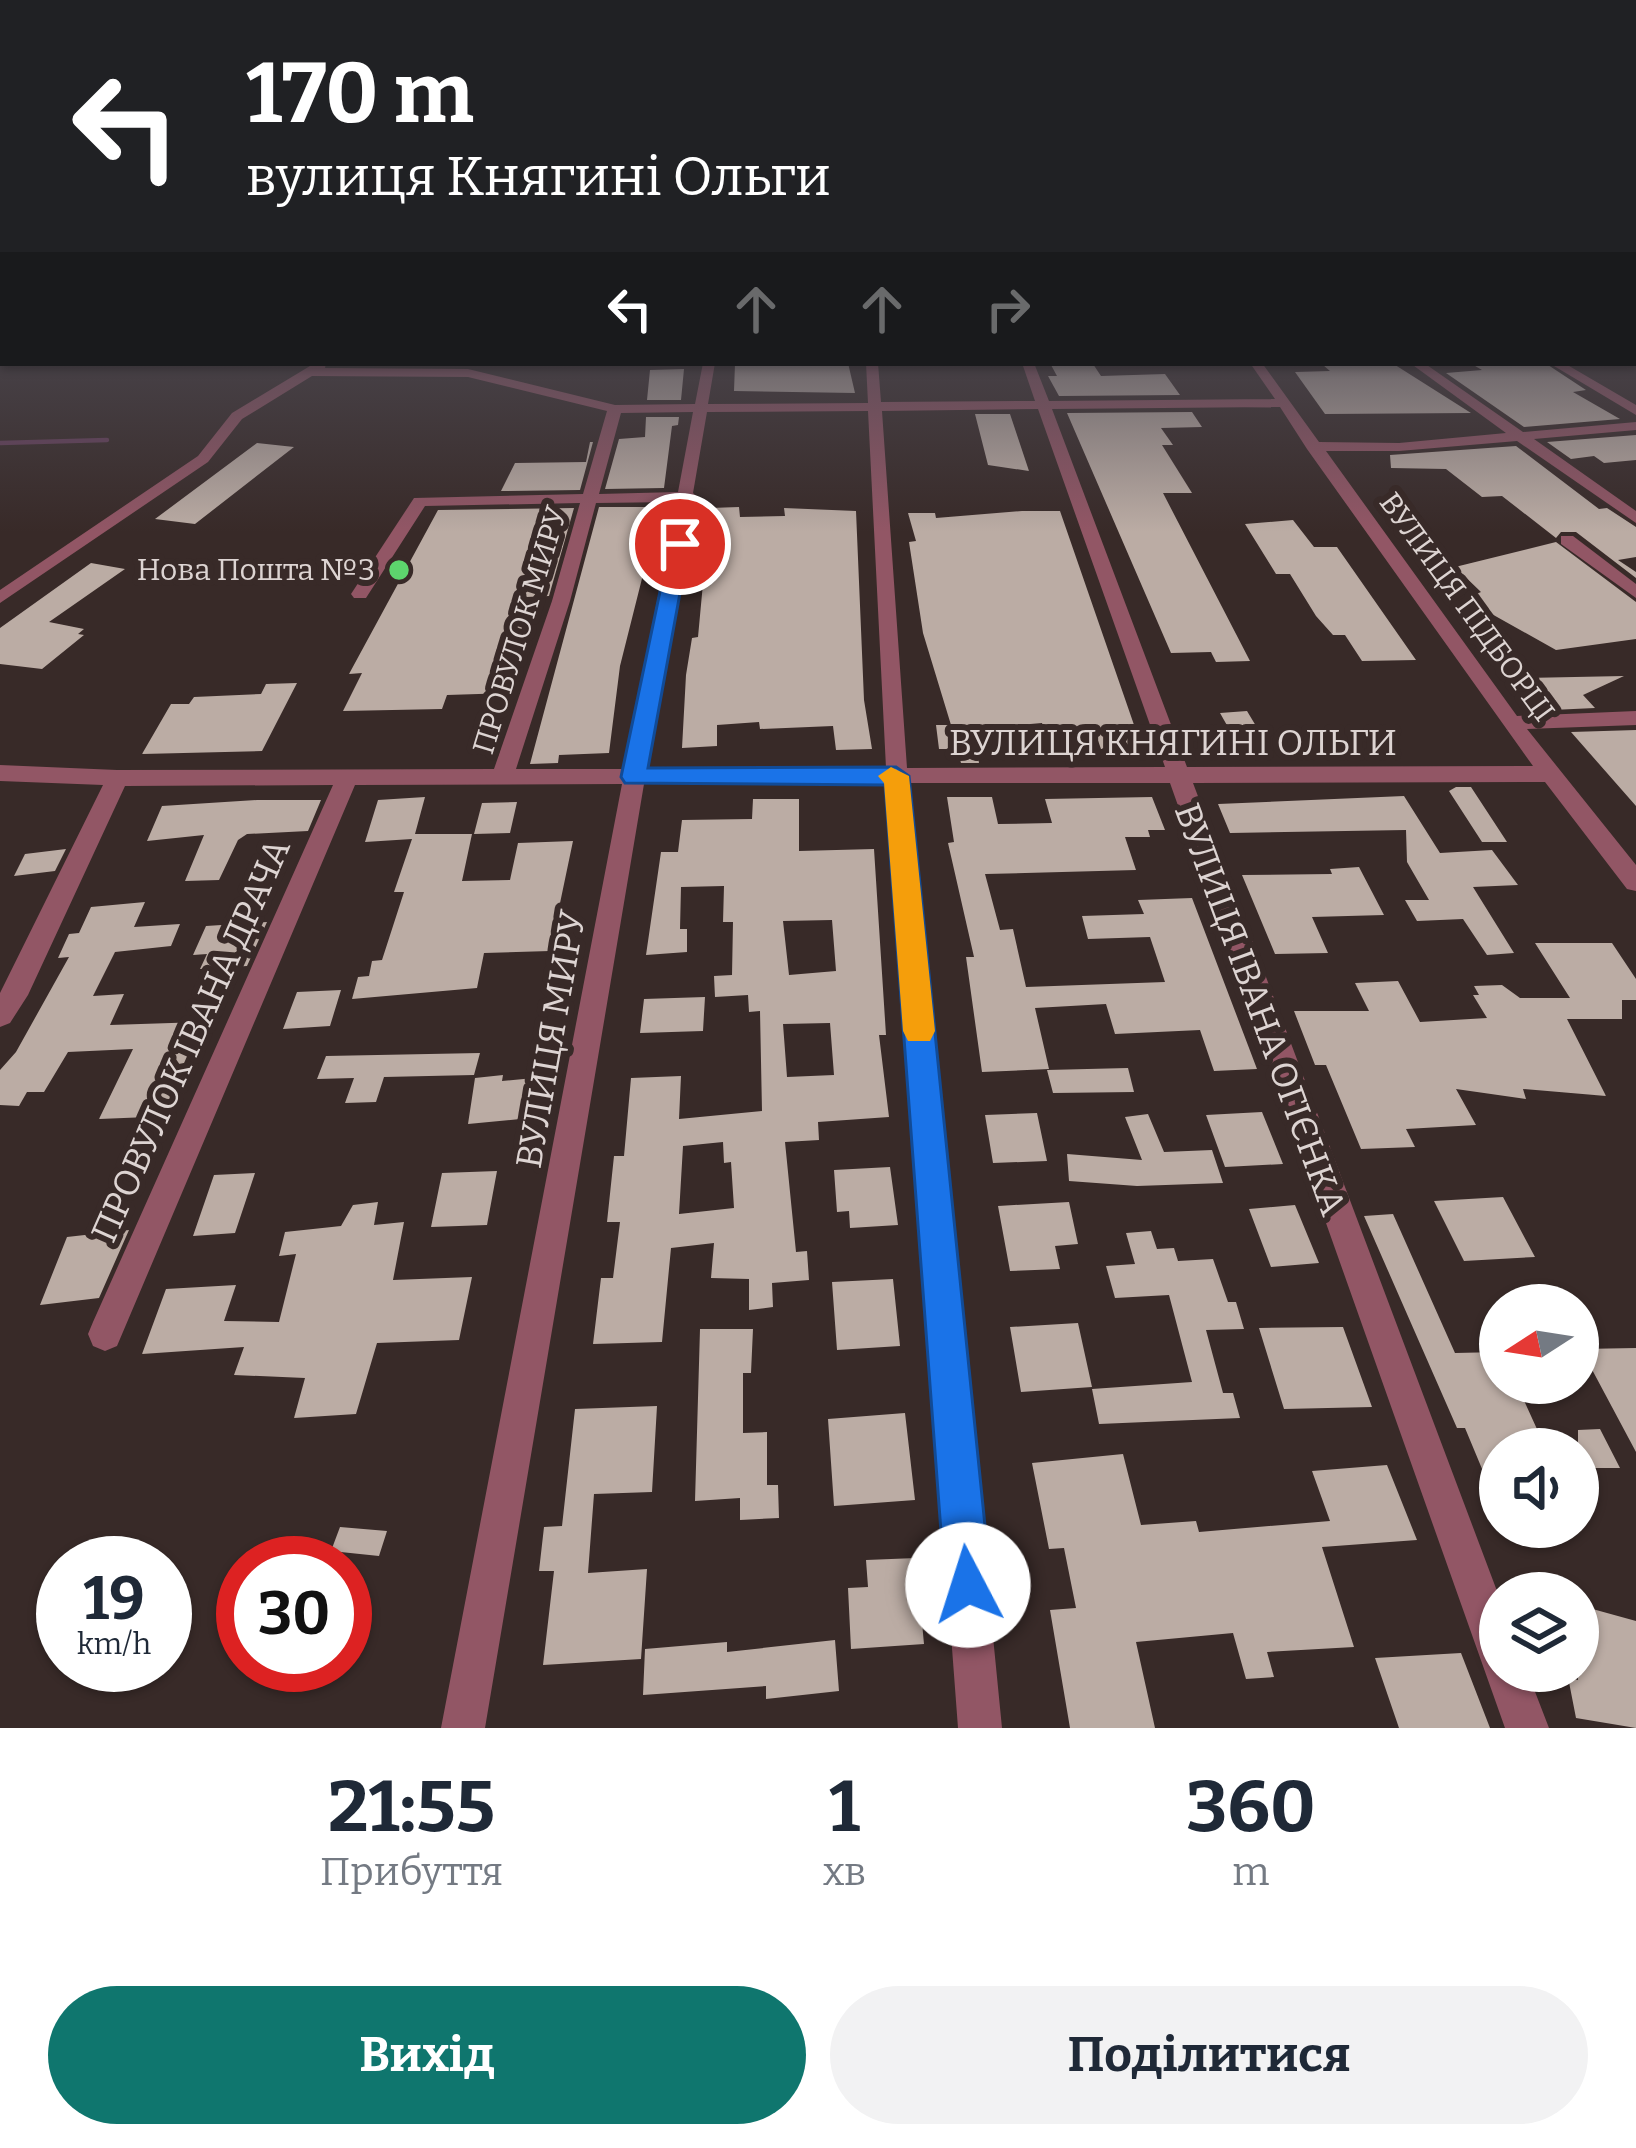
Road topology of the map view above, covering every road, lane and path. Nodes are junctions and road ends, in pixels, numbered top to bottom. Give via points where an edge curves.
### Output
1 (313, 371) edge
2 (397, 371) edge
3 (708, 371) edge
4 (873, 371) edge
5 (1031, 371) edge
6 (1262, 371) edge
7 (1427, 371) edge
8 (1568, 371) edge
9 (1285, 403) junction
10 (878, 405) junction
11 (1044, 405) junction
12 (701, 407) junction
13 (605, 408) junction
14 (1636, 411) edge
15 (1636, 426) edge
16 (1521, 436) junction
17 (1312, 446) junction
18 (689, 497) junction
19 (590, 498) junction
20 (1636, 518) edge
21 (1567, 540) dead end
22 (1636, 593) edge
23 (360, 594) dead end
24 (0, 598) edge
25 (1636, 718) edge
26 (1511, 723) junction
27 (0, 772) edge
28 (1554, 774) junction
29 (1174, 775) junction
30 (896, 776) junction
31 (502, 777) junction
32 (634, 777) junction
33 (117, 778) junction
34 (347, 778) junction
35 (1636, 883) edge
36 (0, 1015) edge
37 (105, 1334) dead end
38 (1479, 1597) edge
39 (1514, 1692) edge
40 (463, 1728) edge
41 (980, 1728) edge
42 (1527, 1728) edge

1 - 24 street via 237,416 203,459
2 - 13 street via 468,373
3 - 12 street, ВУЛИЦЯ МИРУ
4 - 10 street
5 - 11 street, ВУЛИЦЯ ІВАНА ОГІЄНКА
6 - 9 street, ВУЛИЦЯ ПІДБОРЦІ
7 - 16 street
8 - 14 street
9 - 11 street
9 - 17 street, ВУЛИЦЯ ПІДБОРЦІ
10 - 11 street
10 - 12 street
10 - 30 street
11 - 29 street, ВУЛИЦЯ ІВАНА ОГІЄНКА
12 - 13 street
12 - 18 street, ВУЛИЦЯ МИРУ
13 - 19 street, ПРОВУЛОК МИРУ
15 - 16 street
16 - 17 street
16 - 20 street
17 - 26 street, ВУЛИЦЯ ПІДБОРЦІ
18 - 19 street, ПРОВУЛОК МИРУ
18 - 32 street, ВУЛИЦЯ МИРУ
19 - 23 street, ПРОВУЛОК МИРУ via 416,502
19 - 31 street, ПРОВУЛОК МИРУ
21 - 22 street
25 - 26 street
26 - 28 street, ВУЛИЦЯ ПІДБОРЦІ
27 - 33 street, ВУЛИЦЯ КНЯГИНІ ОЛЬГИ
28 - 29 street, ВУЛИЦЯ КНЯГИНІ ОЛЬГИ
28 - 35 street, ВУЛИЦЯ ПІДБОРЦІ
29 - 30 street, ВУЛИЦЯ КНЯГИНІ ОЛЬГИ
29 - 38 street, ВУЛИЦЯ ІВАНА ОГІЄНКА
30 - 32 street, ВУЛИЦЯ КНЯГИНІ ОЛЬГИ
30 - 41 street
31 - 32 street, ВУЛИЦЯ КНЯГИНІ ОЛЬГИ
31 - 34 street, ВУЛИЦЯ КНЯГИНІ ОЛЬГИ
32 - 40 street, ВУЛИЦЯ МИРУ
33 - 34 street, ВУЛИЦЯ КНЯГИНІ ОЛЬГИ
33 - 36 street
34 - 37 street, ПРОВУЛОК ІВАНА ДРАЧА
39 - 42 street

